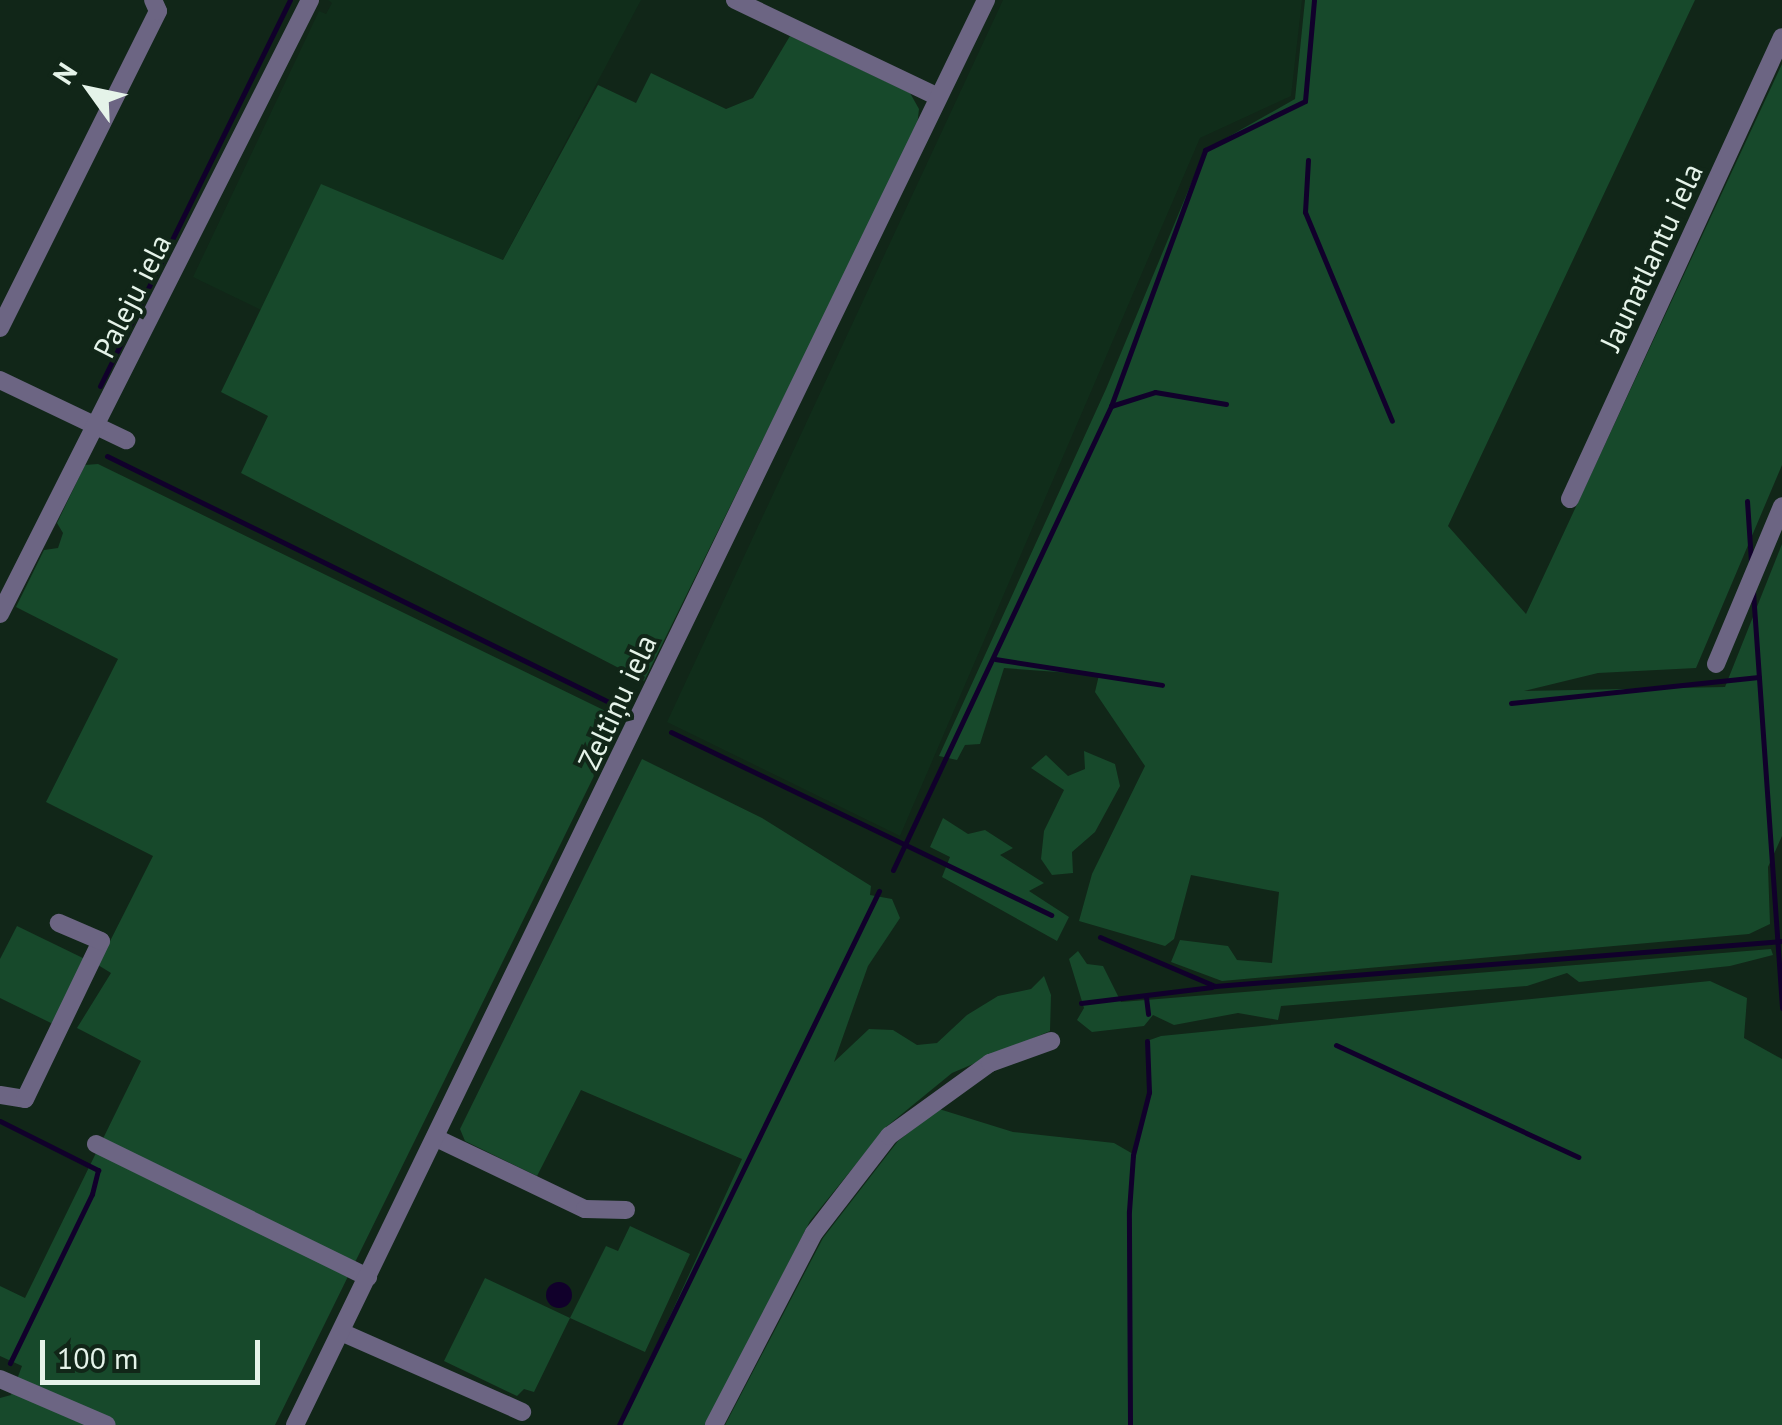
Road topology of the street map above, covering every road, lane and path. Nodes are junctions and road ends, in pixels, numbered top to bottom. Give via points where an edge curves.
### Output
1 (154, 0) edge
2 (310, 0) edge
3 (735, 0) edge
4 (986, 0) edge
5 (1782, 37) edge
6 (938, 97) junction
7 (0, 328) edge
8 (0, 380) edge
9 (95, 425) junction
10 (126, 440) dead end
11 (1570, 500) dead end
12 (1782, 506) edge
13 (0, 614) edge
14 (1716, 664) dead end
15 (60, 923) dead end
16 (1051, 1041) dead end
17 (0, 1095) edge
18 (436, 1138) junction
19 (96, 1144) dead end
20 (626, 1210) dead end
21 (368, 1277) junction
22 (341, 1332) junction
23 (0, 1379) edge
24 (522, 1412) dead end
25 (107, 1425) edge
26 (295, 1425) edge
27 (714, 1425) edge

1 - 7 street via 158,11
2 - 9 street, Paleju iela
3 - 6 street
4 - 6 street, Zeltiņu iela
5 - 11 street, Jaunatlantu iela
6 - 18 street, Zeltiņu iela
8 - 9 street
9 - 10 street
9 - 13 street, Paleju iela
12 - 14 street
15 - 17 street via 101,942 36,1083 24,1099
16 - 27 street via 990,1063 890,1136 814,1233
18 - 20 street via 585,1210
18 - 21 street, Zeltiņu iela
19 - 21 street
21 - 22 street, Zeltiņu iela
22 - 24 street
22 - 26 street, Zeltiņu iela
23 - 25 street

